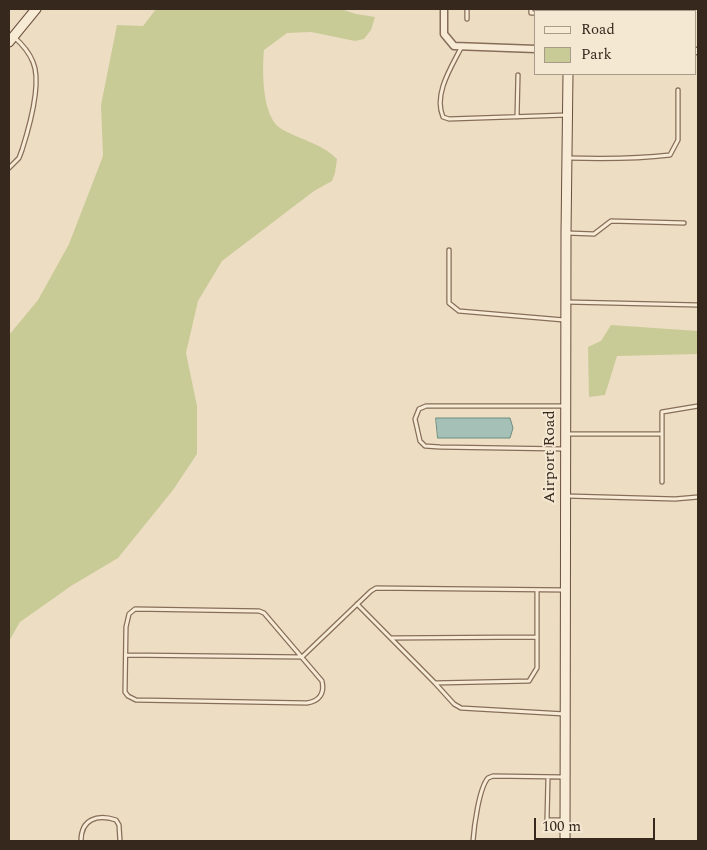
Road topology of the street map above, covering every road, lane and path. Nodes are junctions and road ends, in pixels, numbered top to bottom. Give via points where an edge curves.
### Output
1 (36, 9) edge
2 (444, 9) edge
3 (467, 9) edge
4 (467, 19) dead end
5 (11, 39) edge
6 (462, 46) junction
7 (534, 48) edge
8 (518, 75) dead end
9 (568, 75) edge
10 (678, 90) dead end
11 (568, 115) junction
12 (517, 117) junction
13 (568, 158) junction
14 (9, 168) edge
15 (684, 223) dead end
16 (566, 233) junction
17 (449, 250) dead end
18 (566, 302) junction
19 (698, 305) edge
20 (567, 321) junction
21 (566, 406) junction
22 (698, 406) edge
23 (566, 434) junction
24 (662, 434) junction
25 (566, 449) junction
26 (662, 482) dead end
27 (566, 496) junction
28 (698, 497) edge
29 (537, 590) junction
30 (566, 590) junction
31 (357, 604) junction
32 (537, 637) junction
33 (390, 638) junction
34 (126, 655) junction
35 (302, 656) junction
36 (435, 683) junction
37 (565, 714) junction
38 (548, 777) junction
39 (565, 777) junction
40 (565, 820) junction
41 (81, 841) edge
42 (120, 841) edge
43 (473, 841) edge
44 (565, 841) edge

1 - 5 street
2 - 6 street via 444,34 454,46
3 - 4 lane
5 - 14 lane via 26,49 34,62 35,88 22,150
6 - 7 street
6 - 12 lane via 442,86 443,117
8 - 12 lane
9 - 11 street, Airport Road
10 - 13 lane via 678,140 670,154 641,158
11 - 12 lane
11 - 13 street, Airport Road
13 - 16 street, Airport Road
15 - 16 lane via 611,221 594,234
16 - 18 street, Airport Road
17 - 20 lane via 450,303 459,312
18 - 19 lane
18 - 20 street, Airport Road
20 - 21 street, Airport Road
21 - 23 street, Airport Road
21 - 25 lane via 426,406 419,409 415,418 420,442 425,446
22 - 24 lane via 662,412
23 - 24 lane
23 - 25 street, Airport Road
24 - 26 lane
25 - 27 street, Airport Road
27 - 28 lane
27 - 30 street, Airport Road
29 - 30 lane
29 - 31 lane via 376,588
29 - 32 lane
30 - 37 street, Airport Road
31 - 33 lane
31 - 35 lane
32 - 33 lane
32 - 36 lane via 537,668 529,681
33 - 36 lane
34 - 35 lane
34 - 35 lane via 127,620 135,609 259,610
34 - 35 lane via 125,692 136,700 315,702 324,689 322,681
36 - 37 lane via 461,708
37 - 39 street, Airport Road
38 - 39 lane
38 - 40 lane via 547,820
38 - 43 lane via 488,778 483,785
39 - 40 street, Airport Road
40 - 44 street, Airport Road
41 - 42 lane via 83,828 88,822 101,818 116,820

